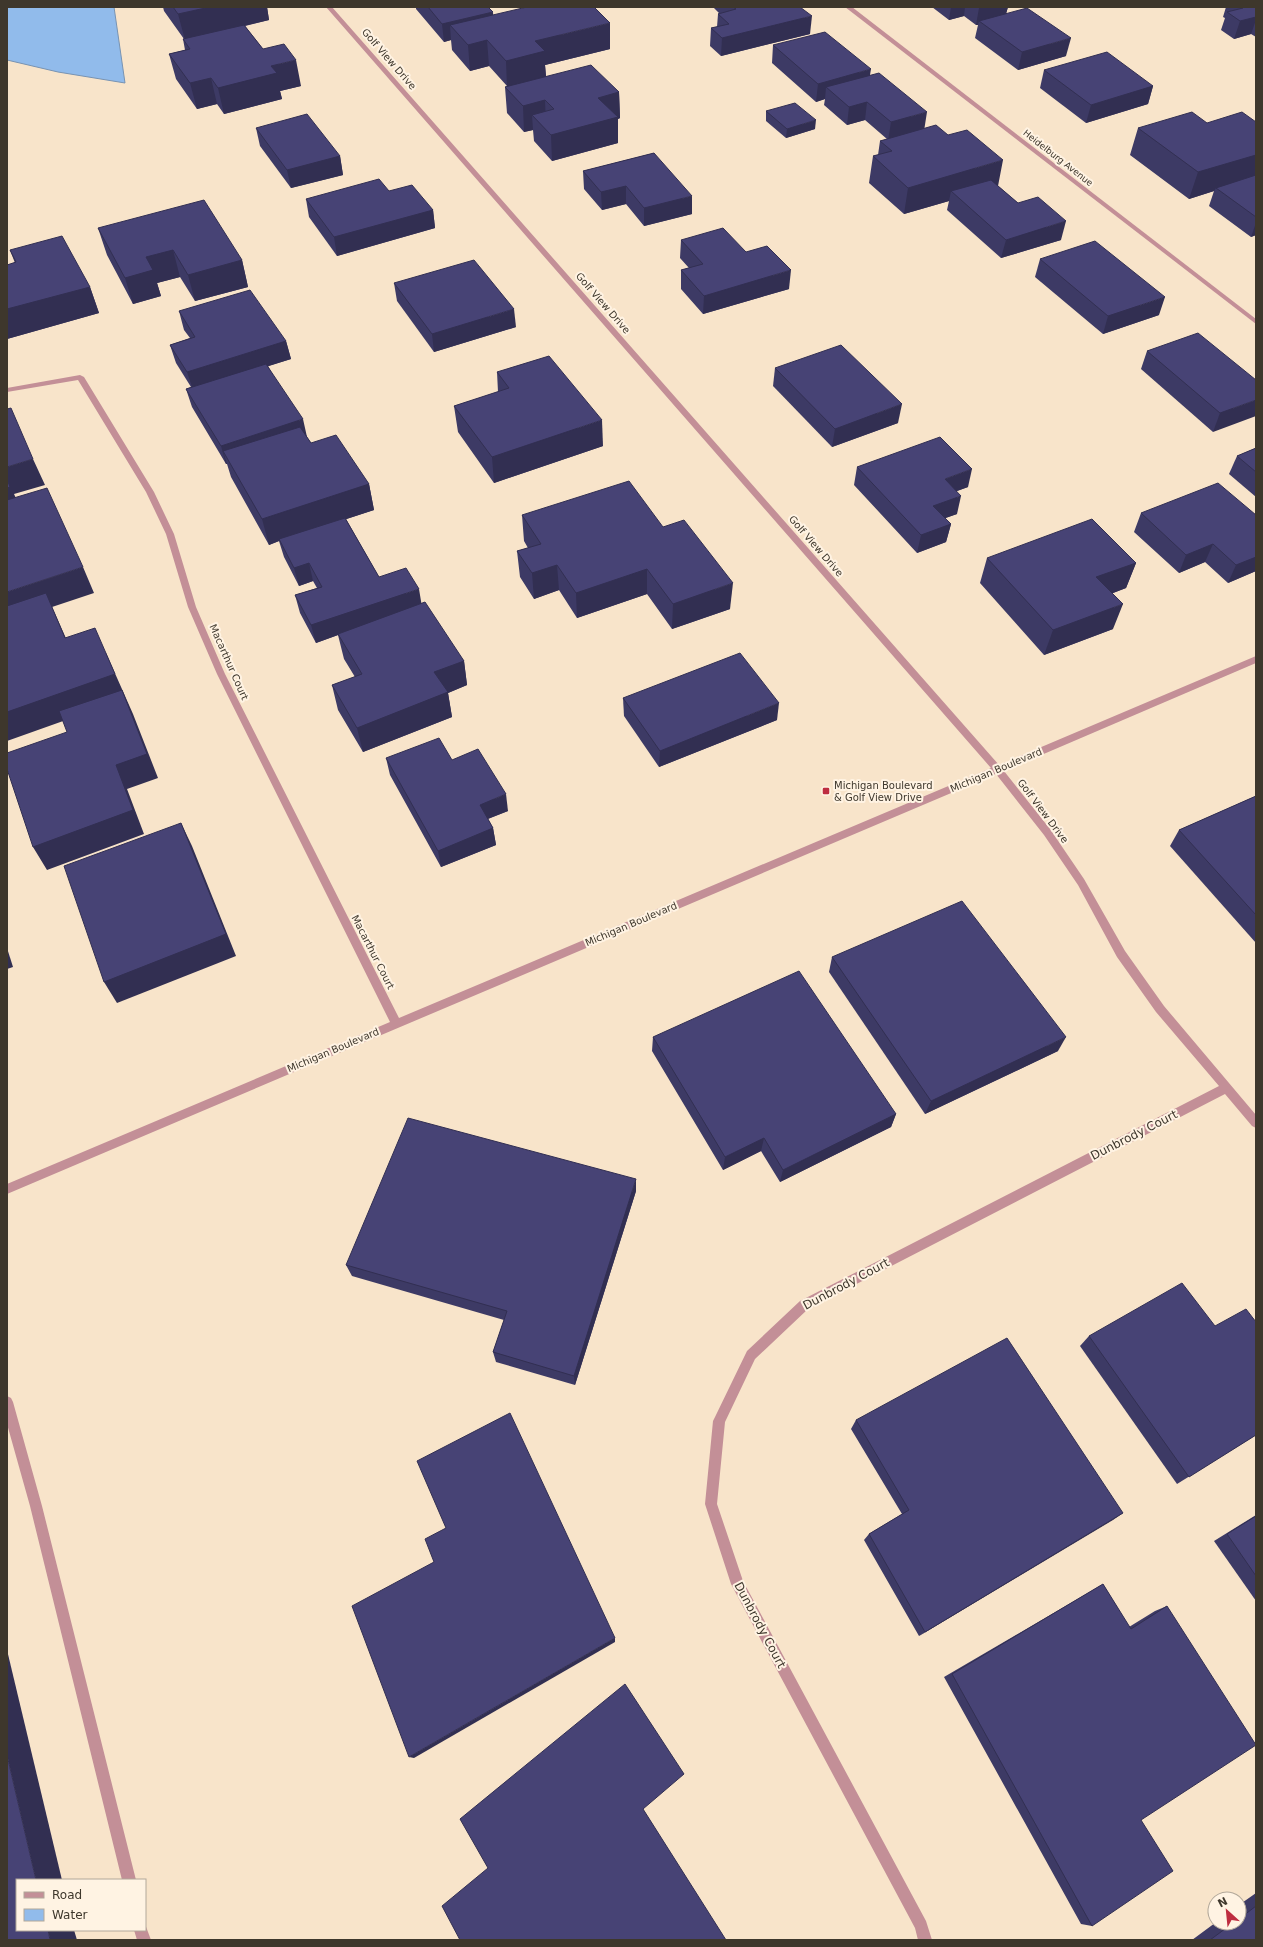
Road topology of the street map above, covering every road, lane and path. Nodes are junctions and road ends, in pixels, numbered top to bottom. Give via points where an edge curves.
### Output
1 (329, 7) edge
2 (848, 7) edge
3 (1256, 322) edge
4 (7, 390) edge
5 (1256, 659) edge
6 (998, 770) junction
7 (396, 1023) junction
8 (1226, 1088) junction
9 (1256, 1123) edge
10 (7, 1189) edge
11 (7, 1402) edge
12 (129, 1879) edge
13 (925, 1940) edge

1 - 6 street, Golf View Drive
2 - 3 street, Heidelburg Avenue
4 - 7 street, Macarthur Court via 80,377 150,492 170,534 192,607 220,674
5 - 6 street, Michigan Boulevard
6 - 7 street, Michigan Boulevard
6 - 8 street, Golf View Drive via 1047,832 1081,882 1121,954 1156,1003
7 - 10 street, Michigan Boulevard
8 - 9 street, Golf View Drive
8 - 13 street, Dunbrody Court via 804,1305 751,1354 719,1421 712,1504 737,1584 921,1926
11 - 12 street via 36,1506

